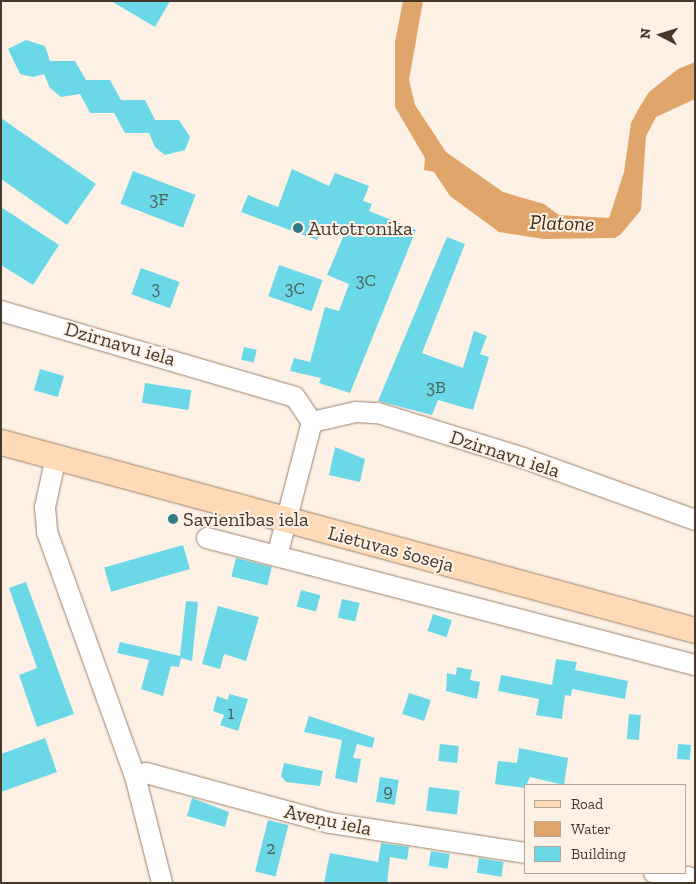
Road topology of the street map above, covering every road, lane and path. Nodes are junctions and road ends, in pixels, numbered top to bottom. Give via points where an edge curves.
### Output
1 (1, 311) edge
2 (312, 422) junction
3 (1, 442) edge
4 (56, 457) junction
5 (287, 520) junction
6 (695, 520) edge
7 (206, 538) dead end
8 (277, 556) junction
9 (695, 630) edge
10 (695, 665) edge
11 (135, 776) junction
12 (524, 853) edge
13 (662, 874) edge
14 (695, 878) edge
15 (162, 883) edge

1 - 2 street, Dzirnavu iela via 286,392 306,409
2 - 5 street
2 - 6 street, Dzirnavu iela via 356,412 378,413 523,458
3 - 4 main road, Lietuvas šoseja
4 - 5 main road, Lietuvas šoseja
4 - 11 street via 45,507 47,532
5 - 8 street
5 - 9 main road, Lietuvas šoseja
7 - 8 street
8 - 10 street
11 - 12 street, Aveņu iela via 146,773 330,823
11 - 15 street
13 - 14 street

